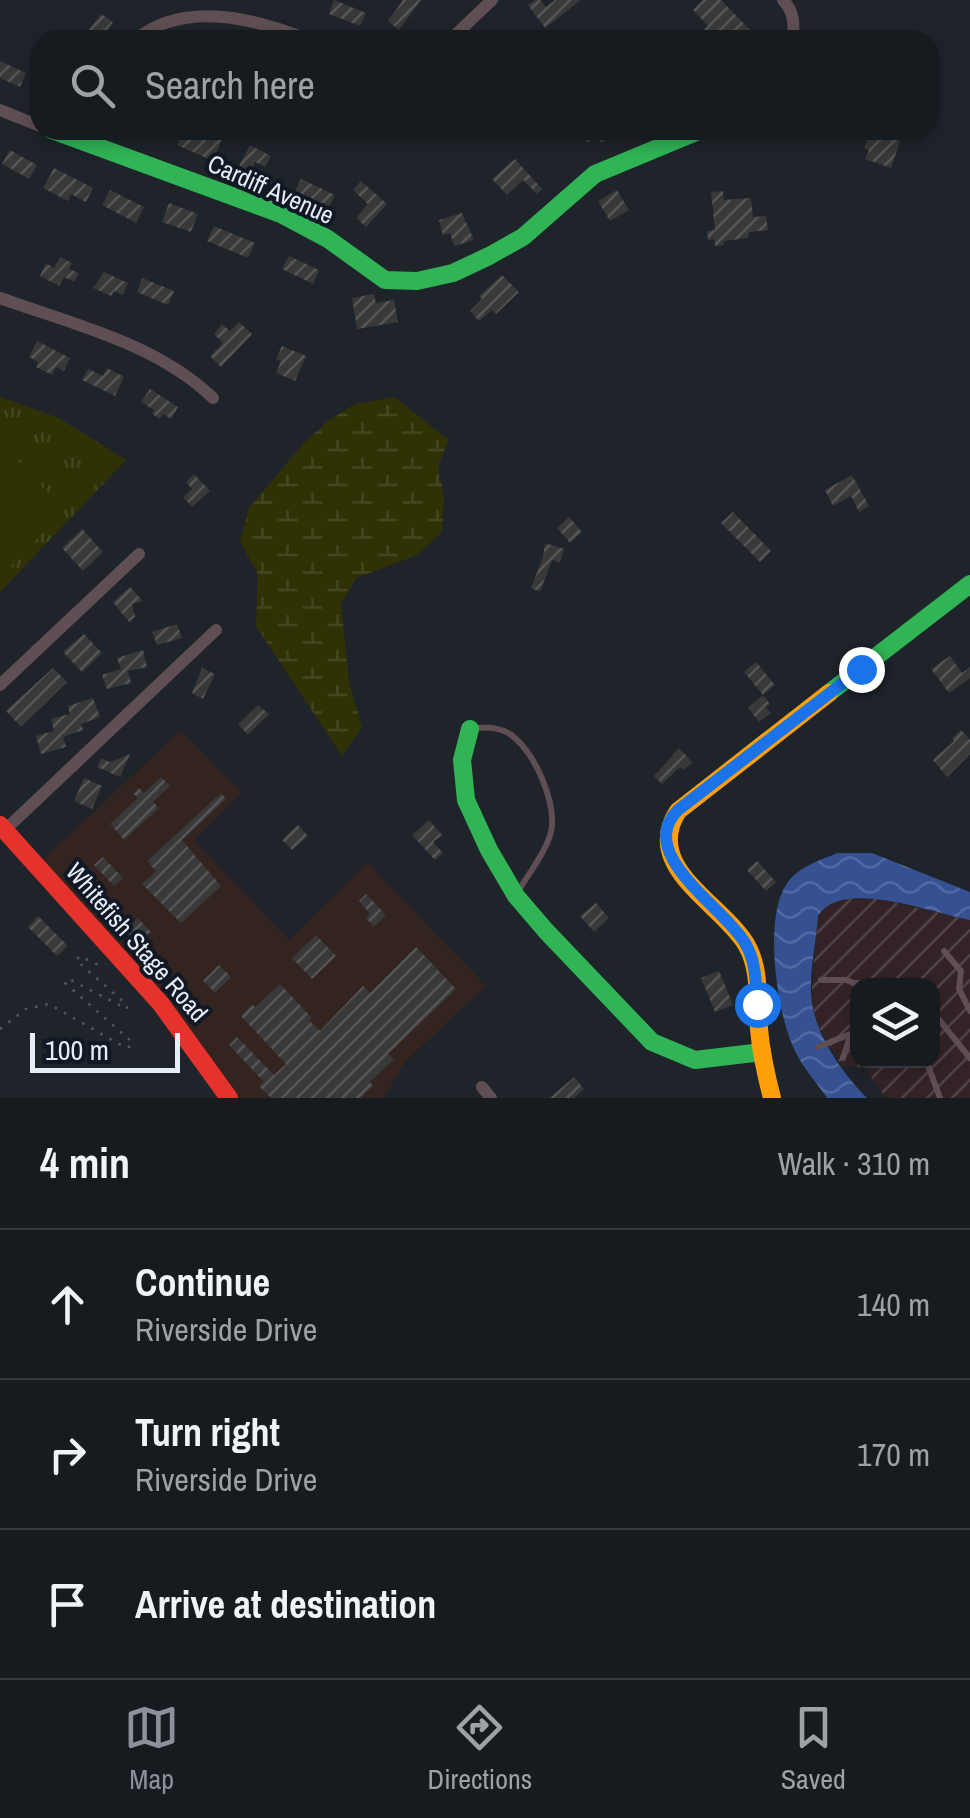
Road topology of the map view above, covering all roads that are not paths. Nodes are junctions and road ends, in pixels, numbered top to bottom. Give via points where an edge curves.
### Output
1 (492, 0) edge
2 (783, 0) edge
3 (149, 30) edge
4 (282, 30) edge
5 (460, 30) edge
6 (794, 30) edge
7 (0, 110) edge
8 (30, 122) edge
9 (96, 140) edge
10 (678, 140) edge
11 (0, 298) edge
12 (213, 398) dead end
13 (139, 554) dead end
14 (970, 584) edge
15 (216, 630) dead end
16 (0, 685) edge
17 (470, 729) joint
18 (2, 828) edge
19 (516, 896) junction
20 (944, 950) dead end
21 (821, 980) dead end
22 (850, 983) edge
23 (970, 1011) edge
24 (940, 1021) edge
25 (850, 1035) edge
26 (850, 1038) edge
27 (818, 1047) dead end
28 (762, 1052) junction
29 (843, 1058) dead end
30 (970, 1058) edge
31 (929, 1068) edge
32 (229, 1098) edge
33 (772, 1098) edge
34 (940, 1098) edge

1 - 5 street
2 - 6 street
3 - 4 street via 166,18 206,11
7 - 8 street
9 - 10 street, Cardiff Avenue via 281,214 386,280 417,281 452,273 523,236 596,174
11 - 12 street via 157,356
13 - 16 street
14 - 28 street via 678,810 666,826 670,856 747,946
15 - 18 street
17 - 19 street via 462,760 466,800
17 - 19 lane via 497,728 516,738 549,800 552,829
18 - 32 street, Whitefish Stage Road via 161,1004
19 - 28 street via 652,1042 695,1060
20 - 23 lane via 962,972 959,989
21 - 22 lane
24 - 30 lane
25 - 27 lane
26 - 29 lane
28 - 33 street
31 - 34 lane

